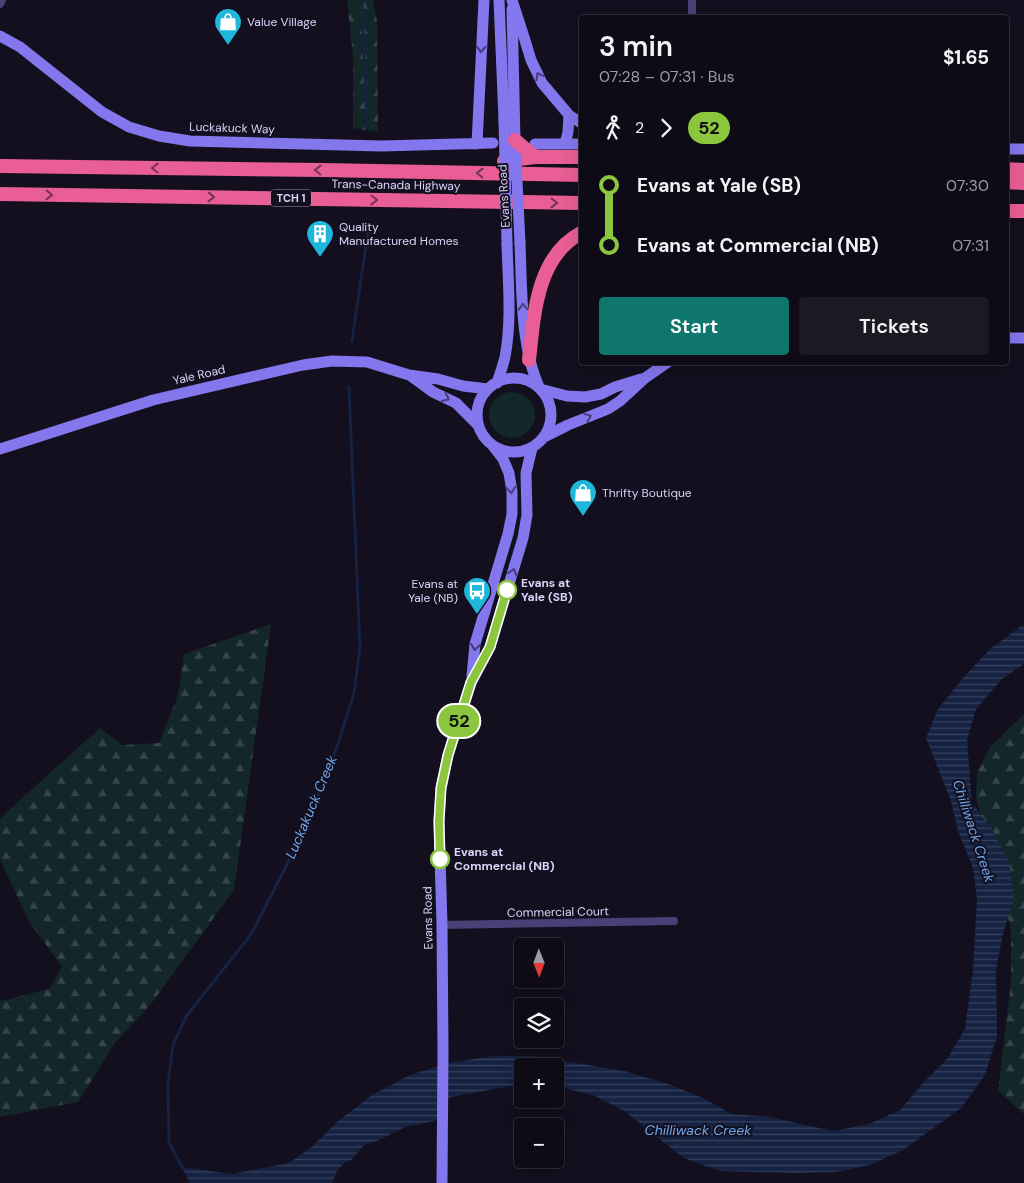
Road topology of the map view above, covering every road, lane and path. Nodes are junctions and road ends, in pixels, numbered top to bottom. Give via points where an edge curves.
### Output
1 (2, 0) edge
2 (484, 0) edge
3 (499, 0) edge
4 (512, 0) edge
5 (692, 0) edge
6 (0, 4) edge
7 (692, 15) edge
8 (0, 36) edge
9 (569, 114) junction
10 (509, 120) junction
11 (579, 122) edge
12 (515, 140) junction
13 (493, 143) dead end
14 (477, 144) junction
15 (565, 144) junction
16 (579, 144) edge
17 (1009, 149) edge
18 (1024, 149) edge
19 (535, 150) junction
20 (579, 157) edge
21 (510, 160) junction
22 (0, 166) edge
23 (1009, 169) edge
24 (1024, 170) edge
25 (579, 175) edge
26 (1009, 182) edge
27 (1024, 183) edge
28 (0, 194) edge
29 (579, 204) edge
30 (1009, 211) edge
31 (1024, 211) edge
32 (579, 234) edge
33 (1009, 338) edge
34 (1024, 338) edge
35 (529, 360) junction
36 (664, 365) edge
37 (409, 375) junction
38 (645, 378) junction
39 (492, 386) junction
40 (540, 389) junction
41 (478, 425) junction
42 (544, 437) junction
43 (493, 446) junction
44 (532, 448) junction
45 (0, 449) edge
46 (471, 682) junction
47 (674, 921) dead end
48 (442, 924) junction
49 (442, 1183) edge

1 - 6 street
2 -> 14 street
3 - 10 street, Evans Road
9 -> 4 street via 542,82 530,60
4 - 10 street, Evans Road
5 - 7 street
8 - 14 street, Luckakuck Way via 20,47 102,112 129,127 159,136 190,141 373,146
9 - 11 street
9 - 15 street
10 - 12 street, Evans Road
10 - 21 street, Evans Road, bridge
12 - 19 highway, bridge
12 - 21 street, Evans Road, bridge
13 - 14 street, Luckakuck Way
15 - 16 street
15 - 19 street
17 - 18 street
19 - 20 highway
19 - 21 highway
35 -> 21 street, Evans Road, bridge
21 - 39 street, Evans Road, bridge via 509,321 504,359
25 -> 22 highway, Trans-Canada Highway
23 - 24 highway
26 - 27 highway
28 -> 29 highway, Trans-Canada Highway / TCH 1
30 - 31 highway
32 - 35 highway via 561,250 542,280
33 - 34 street
35 - 40 street, Evans Road
36 - 38 street
37 - 39 street, Yale Road via 438,378 463,386
37 -> 41 street, Yale Road via 456,403
37 - 45 street, Yale Road via 367,362 332,361 303,365 153,400
38 - 40 street via 585,397
42 -> 38 street via 620,402
39 - 40 street via 507,379 517,379
39 - 41 street via 478,406
40 - 42 street via 550,407 551,418
41 - 43 street
42 - 44 street
43 - 44 street via 512,452
43 -> 46 street, Evans Road via 509,473 512,514 475,644
46 -> 44 street, Evans Road via 490,647 523,538 527,515 526,473
46 - 48 street, Evans Road via 441,788
47 - 48 street, Commercial Court
48 - 49 street, Evans Road

